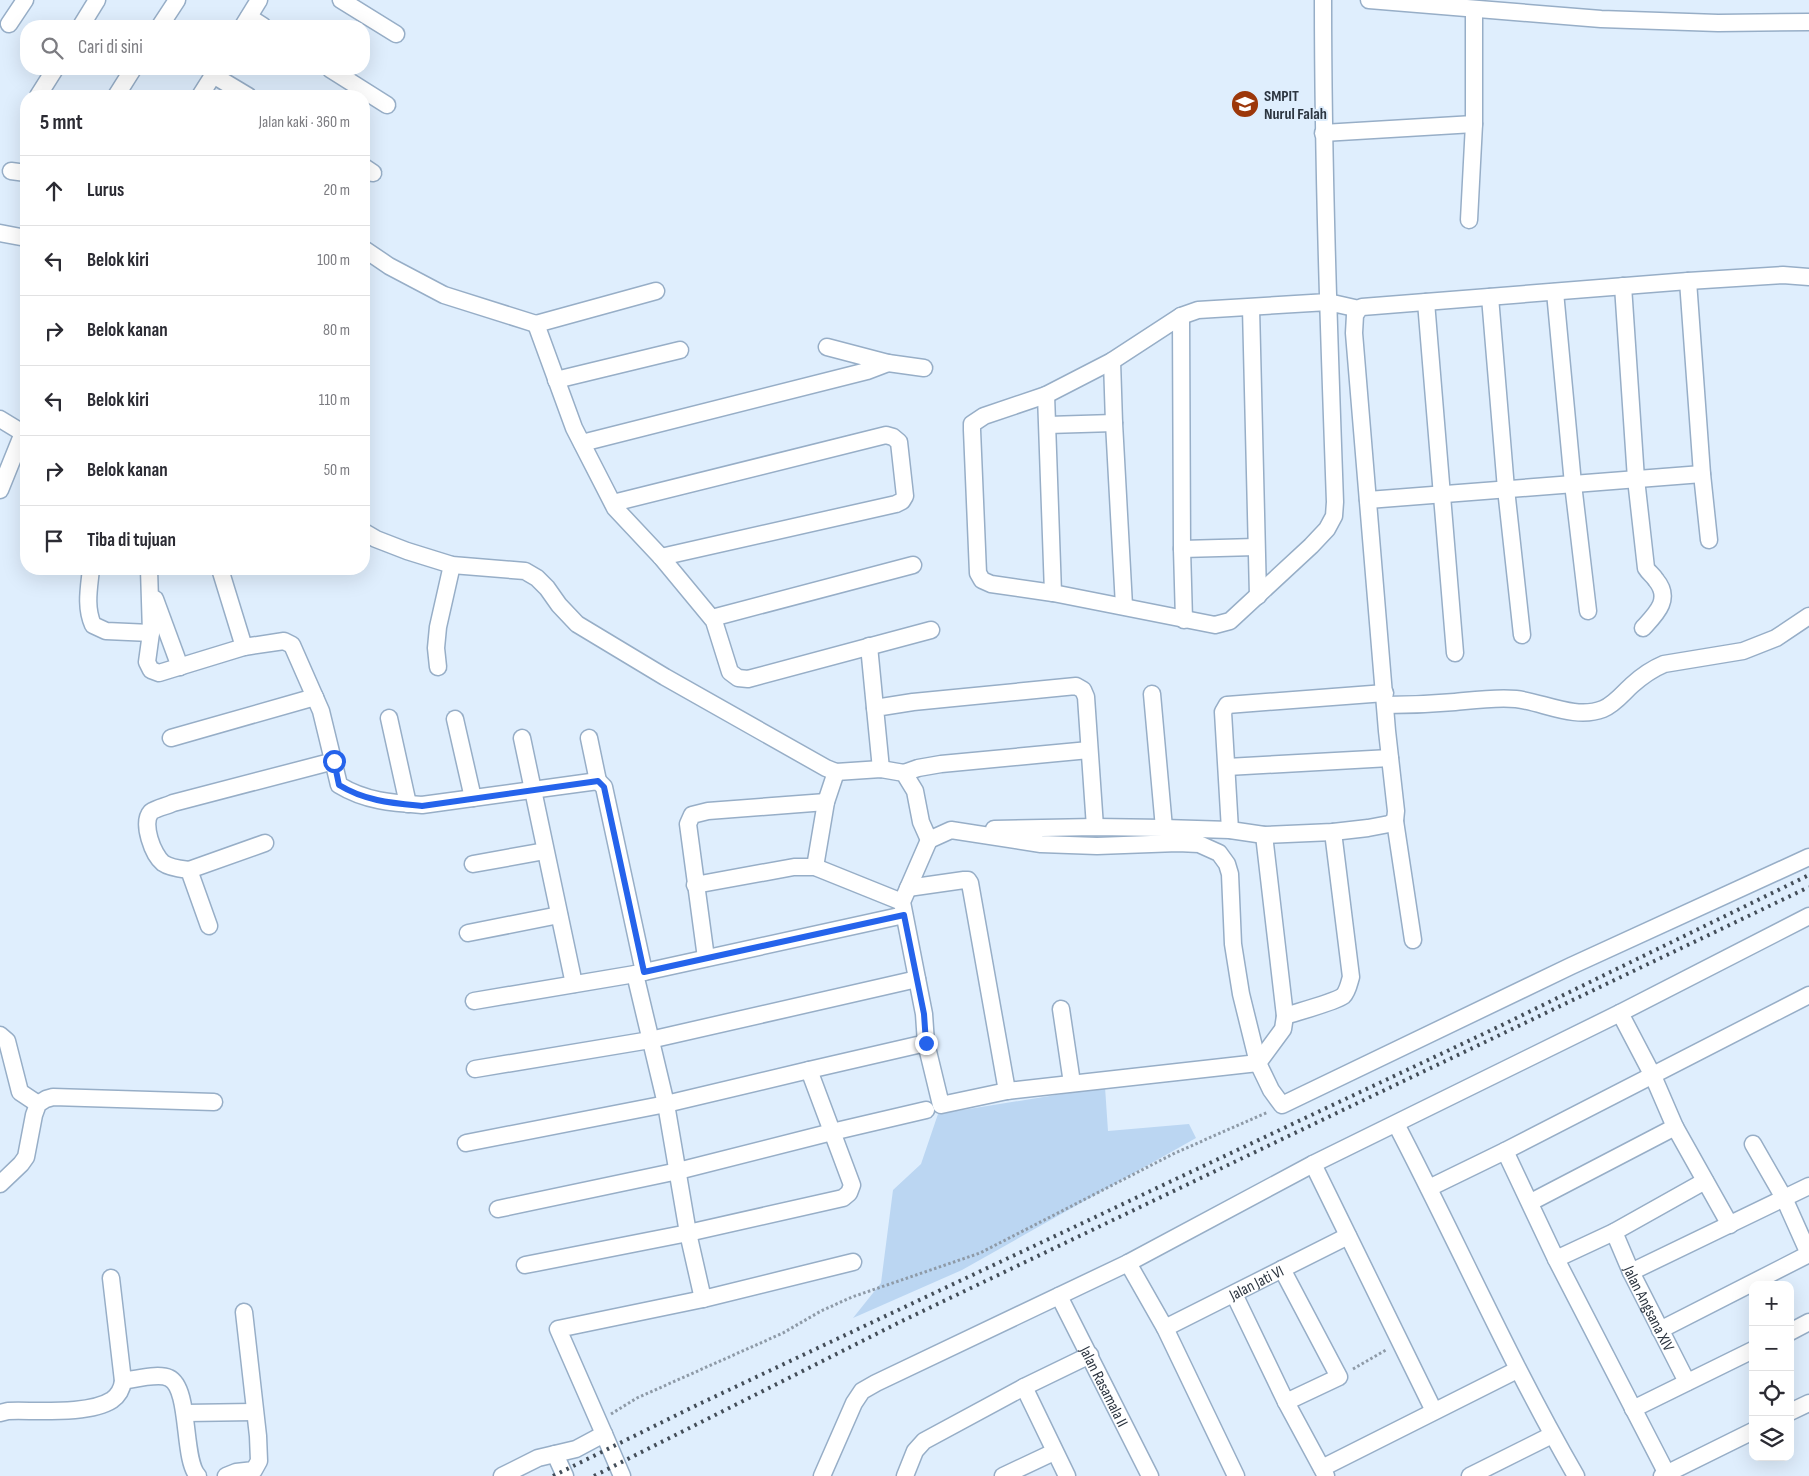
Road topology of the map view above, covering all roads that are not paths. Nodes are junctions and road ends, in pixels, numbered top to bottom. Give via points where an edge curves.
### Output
1 (25, 0) edge
2 (97, 0) edge
3 (177, 0) edge
4 (342, 0) edge
5 (1323, 0) edge
6 (1370, 0) edge
7 (252, 9) edge
8 (1474, 9) junction
9 (85, 20) edge
10 (164, 20) edge
11 (259, 20) edge
12 (1809, 22) edge
13 (9, 24) dead end
14 (396, 34) dead end
15 (51, 75) edge
16 (129, 75) edge
17 (213, 75) edge
18 (219, 75) edge
19 (340, 75) edge
20 (42, 90) edge
21 (120, 90) edge
22 (204, 90) edge
23 (240, 90) edge
24 (363, 90) edge
25 (370, 94) edge
26 (387, 105) dead end
27 (1474, 124) junction
28 (1323, 134) junction
29 (1469, 220) dead end
30 (0, 233) edge
31 (20, 237) edge
32 (370, 253) edge
33 (1809, 277) edge
34 (1688, 281) junction
35 (1623, 286) junction
36 (656, 291) dead end
37 (1554, 292) junction
38 (1490, 296) junction
39 (1328, 302) junction
40 (1426, 302) junction
41 (1250, 308) junction
42 (1359, 309) junction
43 (1182, 316) junction
44 (536, 324) junction
45 (826, 348) dead end
46 (680, 350) dead end
47 (1112, 361) junction
48 (888, 363) junction
49 (924, 368) dead end
50 (556, 380) junction
51 (1046, 395) junction
52 (0, 419) edge
53 (1114, 423) junction
54 (1048, 424) junction
55 (20, 431) edge
56 (20, 442) edge
57 (582, 443) junction
58 (1702, 474) junction
59 (1636, 479) junction
60 (1573, 484) junction
61 (1506, 489) junction
62 (0, 490) edge
63 (1442, 494) junction
64 (1368, 500) junction
65 (613, 503) junction
66 (370, 536) edge
67 (1709, 540) dead end
68 (1256, 547) junction
69 (1182, 549) junction
70 (661, 557) junction
71 (452, 565) junction
72 (913, 565) dead end
73 (90, 575) edge
74 (149, 575) edge
75 (222, 575) edge
76 (150, 586) junction
77 (1053, 593) junction
78 (1258, 596) junction
79 (1124, 606) junction
80 (1588, 611) dead end
81 (1809, 616) edge
82 (712, 618) junction
83 (1184, 620) junction
84 (1643, 628) dead end
85 (931, 630) dead end
86 (151, 633) junction
87 (1522, 636) dead end
88 (869, 646) junction
89 (244, 648) junction
90 (1455, 653) dead end
91 (180, 667) junction
92 (438, 667) dead end
93 (1152, 694) dead end
94 (315, 697) junction
95 (1385, 699) junction
96 (875, 708) junction
97 (389, 718) dead end
98 (455, 719) dead end
99 (172, 738) dead end
100 (522, 738) dead end
101 (589, 738) dead end
102 (1089, 750) junction
103 (1390, 758) junction
104 (334, 761) junction
105 (1227, 767) junction
106 (880, 769) junction
107 (836, 772) junction
108 (904, 773) junction
109 (598, 781) junction
110 (532, 790) junction
111 (473, 798) junction
112 (826, 802) junction
113 (408, 804) junction
114 (1395, 821) junction
115 (1095, 827) junction
116 (1164, 828) junction
117 (951, 830) junction
118 (1230, 830) junction
119 (1333, 832) junction
120 (1264, 835) junction
121 (929, 840) junction
122 (265, 843) dead end
123 (545, 851) junction
124 (1809, 857) edge
125 (473, 864) dead end
126 (815, 867) junction
127 (189, 870) junction
128 (695, 884) junction
129 (905, 902) junction
130 (559, 915) junction
131 (1809, 916) edge
132 (209, 926) dead end
133 (468, 933) dead end
134 (1412, 940) dead end
135 (706, 958) junction
136 (639, 973) junction
137 (917, 979) junction
138 (574, 984) junction
139 (1809, 995) edge
140 (474, 1001) dead end
141 (1061, 1009) dead end
142 (1620, 1013) junction
143 (1285, 1016) junction
144 (1, 1031) edge
145 (650, 1040) junction
146 (926, 1043) junction
147 (1258, 1063) junction
148 (476, 1069) dead end
149 (809, 1070) junction
150 (1653, 1076) junction
151 (1072, 1083) junction
152 (1007, 1091) junction
153 (214, 1102) dead end
154 (38, 1104) junction
155 (666, 1104) junction
156 (926, 1110) dead end
157 (1396, 1124) junction
158 (1675, 1127) junction
159 (832, 1132) junction
160 (466, 1143) dead end
161 (1753, 1144) dead end
162 (1505, 1151) junction
163 (1313, 1164) junction
164 (678, 1171) junction
165 (1705, 1181) junction
166 (0, 1184) edge
167 (1809, 1186) edge
168 (1429, 1188) junction
169 (1784, 1198) junction
170 (1531, 1202) junction
171 (498, 1209) dead end
172 (1730, 1225) junction
173 (1614, 1232) junction
174 (688, 1233) junction
175 (1348, 1236) junction
176 (1809, 1254) edge
177 (1556, 1258) junction
178 (853, 1262) dead end
179 (1128, 1263) junction
180 (525, 1265) dead end
181 (1282, 1269) junction
182 (1631, 1272) junction
183 (111, 1278) dead end
184 (1234, 1294) junction
185 (1059, 1296) junction
186 (704, 1299) junction
187 (244, 1312) dead end
188 (1809, 1322) edge
189 (1165, 1328) junction
190 (1660, 1330) junction
191 (1794, 1330) edge
192 (1749, 1352) edge
193 (1090, 1355) junction
194 (1517, 1370) junction
195 (123, 1381) junction
196 (1687, 1382) junction
197 (1024, 1387) junction
198 (1286, 1402) junction
199 (1809, 1403) edge
200 (1633, 1409) junction
201 (1794, 1410) edge
202 (1434, 1411) junction
203 (254, 1412) junction
204 (0, 1413) edge
205 (185, 1413) junction
206 (599, 1431) junction
207 (1749, 1433) edge
208 (1552, 1435) junction
209 (1054, 1452) junction
210 (555, 1454) junction
211 (1324, 1472) edge
212 (1666, 1475) edge
213 (198, 1476) edge
214 (226, 1476) edge
215 (502, 1476) edge
216 (565, 1476) edge
217 (622, 1476) edge
218 (822, 1476) edge
219 (905, 1476) edge
220 (1003, 1476) edge
221 (1067, 1476) edge
222 (1150, 1476) edge
223 (1236, 1476) edge
224 (1470, 1476) edge
225 (1576, 1476) edge

1 - 13 street
2 - 9 street
3 - 10 street
4 - 14 street
5 - 28 street
6 - 8 street
7 - 11 street
8 - 12 street via 1601,19
8 - 27 street
15 - 20 street
16 - 21 street
17 - 22 street
18 - 23 street
19 - 24 street
25 - 26 street
27 - 28 street
27 - 29 street
28 - 39 street
30 - 31 street
32 - 44 street via 444,295
33 - 34 street via 1783,275
34 - 35 street
34 - 58 street
35 - 37 street
35 - 59 street
36 - 44 street
37 - 38 street
37 - 60 street
38 - 40 street
38 - 61 street
39 - 41 street
39 - 42 street
39 - 78 street via 1334,516 1312,546
40 - 42 street
40 - 63 street
41 - 43 street via 1198,310
41 - 68 street
42 - 64 street via 1354,333
43 - 47 street
43 - 69 street
44 - 50 street
45 - 48 street
46 - 50 street
47 - 51 street
47 - 53 street
48 - 49 street
48 - 57 street via 868,371
50 - 57 street
51 - 54 street
51 - 77 street via 984,416 972,424 972,430 978,573 982,580 991,584
52 - 55 street
53 - 54 street
53 - 79 street
54 - 77 street
56 - 62 street
57 - 65 street
58 - 59 street
58 - 67 street
59 - 60 street
59 - 84 street via 1646,568 1656,579 1663,595 1661,607
60 - 61 street
60 - 80 street
61 - 63 street
61 - 87 street
63 - 64 street
63 - 90 street
64 - 95 street
65 - 70 street
65 - 70 street via 886,435 899,442 905,496 896,504
66 - 71 street
68 - 69 street
68 - 78 street
69 - 83 street
70 - 82 street
71 - 92 street via 438,627
71 - 107 street via 525,571 547,588 577,624 665,678
72 - 82 street
73 - 86 street via 88,615 93,625 106,631
74 - 76 street
75 - 89 street
76 - 86 street
76 - 91 street
77 - 79 street
78 - 83 street via 1230,621 1222,624
79 - 83 street
81 - 95 street via 1776,638 1743,651 1664,664 1631,685 1603,709 1589,712 1571,712 1515,699 1422,704
82 - 88 street via 730,672 738,678 748,679
85 - 88 street
86 - 91 street via 147,662 151,670 159,673
88 - 96 street
89 - 91 street
89 - 94 street via 284,641 292,645
93 - 116 street
94 - 99 street
94 - 104 street
95 - 103 street
95 - 105 street via 1227,705 1223,712
96 - 102 street via 1076,686 1086,697
96 - 106 street
97 - 113 street
98 - 111 street
100 - 110 street
101 - 109 street
102 - 108 street via 941,764
102 - 115 street
103 - 105 street
103 - 114 street
104 - 113 street via 339,785 352,793
104 - 127 street via 152,811 147,824 156,856 163,864
105 - 118 street
106 - 107 street
106 - 108 street
107 - 112 street
108 - 121 street via 915,791 921,822
109 - 110 street
109 - 136 street via 604,787
110 - 111 street
110 - 123 street
111 - 113 street via 422,806
112 - 126 street
112 - 128 street via 692,815 688,824
114 - 119 street
114 - 134 street
115 - 116 street
115 - 117 street
116 - 118 street
117 - 121 street
117 - 147 street via 1041,844 1199,844 1219,853 1230,874 1233,944
118 - 120 street
119 - 120 street
119 - 143 street via 1351,977 1346,991 1339,998
120 - 143 street
121 - 129 street
122 - 127 street
123 - 125 street
123 - 130 street
124 - 147 street via 1580,962 1282,1105
126 - 128 street via 794,867
126 - 129 street
127 - 132 street
128 - 135 street
129 - 135 street
129 - 137 street
129 - 152 street via 964,880 970,883
130 - 133 street
130 - 138 street
131 - 142 street
135 - 136 street
136 - 138 street
136 - 145 street
137 - 145 street
137 - 146 street
138 - 140 street
139 - 150 street
141 - 151 street
142 - 150 street
142 - 157 street
143 - 147 street via 1283,1030
144 - 154 street via 7,1041 20,1092
145 - 148 street
145 - 155 street
146 - 149 street
146 - 152 street via 942,1106
147 - 151 street
149 - 155 street
149 - 159 street
150 - 158 street
150 - 162 street
151 - 152 street
153 - 154 street via 53,1097
154 - 166 street via 26,1157
155 - 160 street
155 - 164 street
156 - 159 street
157 - 163 street
157 - 168 street
158 - 165 street
158 - 170 street
159 - 164 street
159 - 174 street via 852,1185 843,1198
161 - 169 street
162 - 168 street
162 - 170 street
163 - 175 street
163 - 179 street
164 - 171 street
164 - 174 street
165 - 172 street
165 - 173 street
167 - 169 street
168 - 194 street
169 - 172 street
169 - 176 street
170 - 177 street
172 - 182 street
173 - 177 street
173 - 182 street, Jalan Angsana XIV
174 - 180 street
174 - 186 street
175 - 181 street, Jalan Jati VI
175 - 202 street
176 - 190 street
177 - 200 street
178 - 186 street
179 - 185 street
179 - 189 street
181 - 184 street, Jalan Jati VI
181 - 198 street via 1339,1377
182 - 190 street, Jalan Angsana XIV
183 - 195 street
184 - 189 street, Jalan Jati VI
184 - 198 street
185 - 193 street, Jalan Rasamala II
185 - 218 street via 862,1391
186 - 206 street via 558,1330
187 - 203 street
188 - 191 street
189 - 223 street
190 - 196 street, Jalan Angsana XIV
192 - 196 street
193 - 197 street
193 - 222 street, Jalan Rasamala II
194 - 202 street
194 - 208 street
195 - 204 street via 117,1396 82,1410
195 - 205 street via 162,1376 170,1378 176,1383
196 - 200 street
197 - 209 street
197 - 219 street via 924,1441 915,1451
198 - 211 street
199 - 201 street
200 - 212 street
202 - 211 street
203 - 205 street
203 - 214 street via 258,1436 257,1468
205 - 213 street via 192,1466
206 - 210 street via 576,1449
206 - 217 street
207 - 212 street
208 - 224 street
208 - 225 street
209 - 220 street
209 - 221 street
210 - 215 street via 526,1463
210 - 216 street

